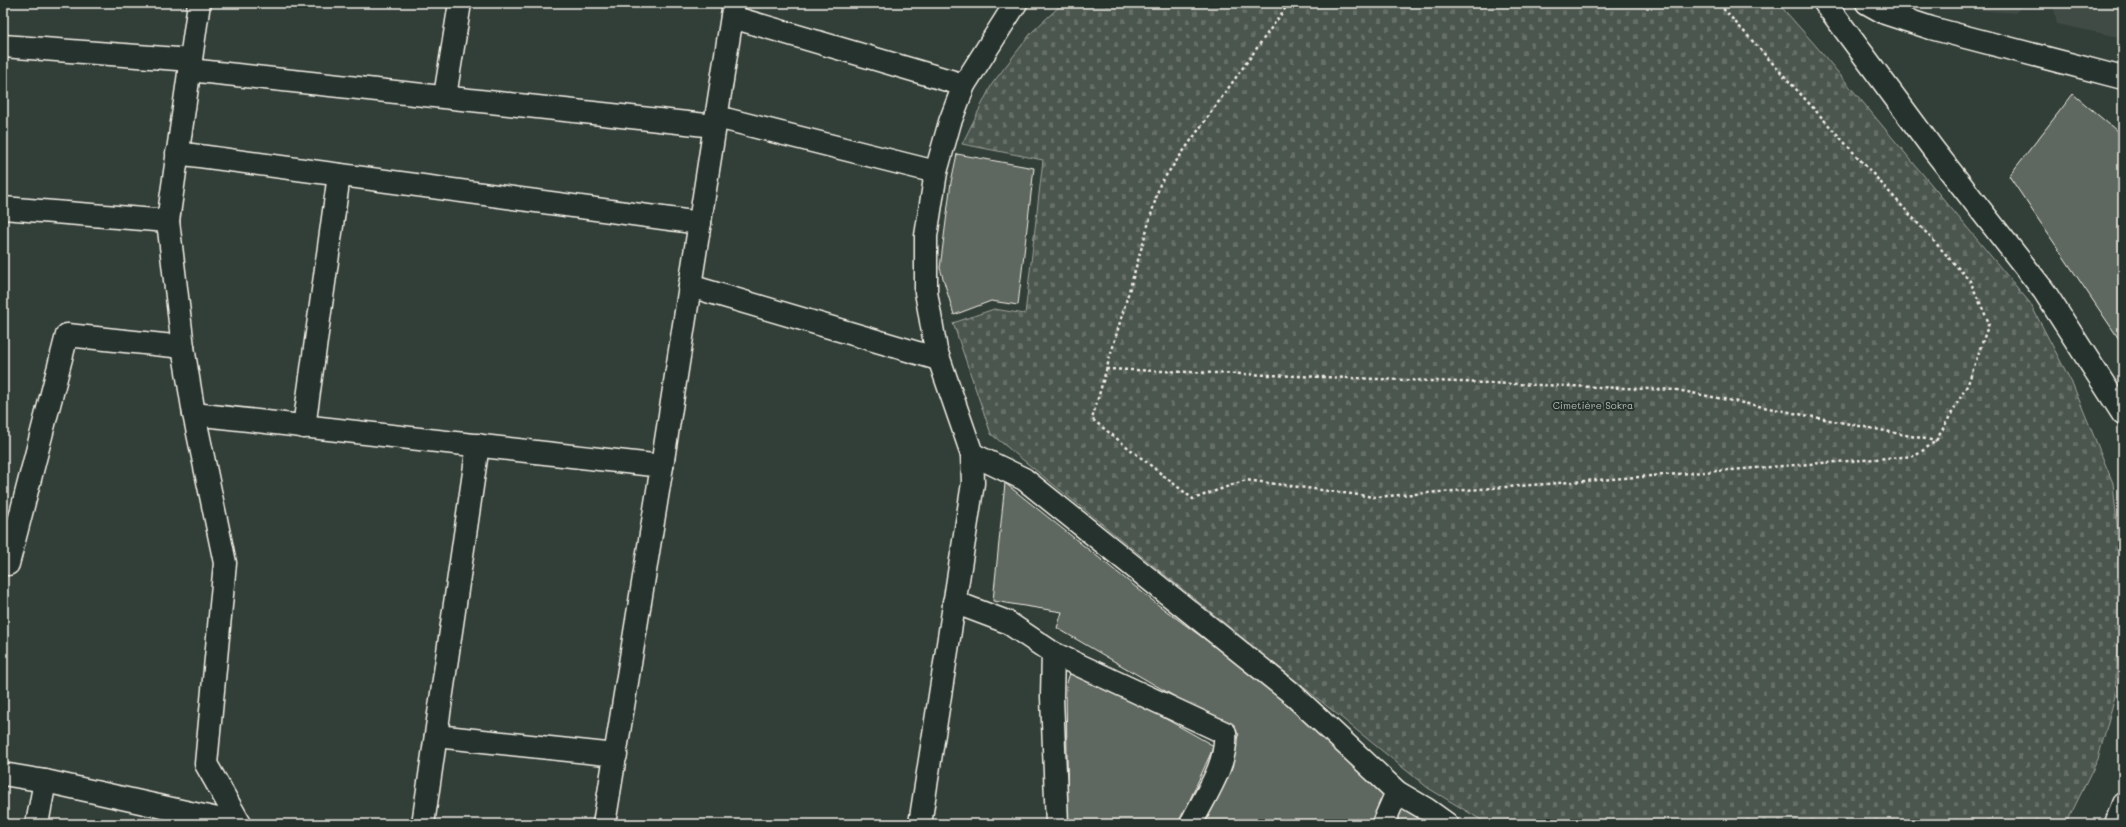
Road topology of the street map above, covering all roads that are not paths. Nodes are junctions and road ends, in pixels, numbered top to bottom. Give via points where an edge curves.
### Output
1 (199, 3) edge
2 (460, 3) edge
3 (1016, 3) edge
4 (1825, 3) edge
5 (1867, 3) edge
6 (733, 10) edge
7 (3, 46) edge
8 (190, 65) junction
9 (2123, 78) edge
10 (964, 85) junction
11 (445, 96) junction
12 (716, 122) junction
13 (177, 153) junction
14 (936, 172) junction
15 (339, 175) junction
16 (3, 208) edge
17 (168, 221) junction
18 (700, 223) junction
19 (690, 286) junction
20 (182, 347) junction
21 (938, 359) junction
22 (194, 414) junction
23 (2123, 414) edge
24 (304, 427) junction
25 (478, 445) junction
26 (972, 454) junction
27 (662, 466) junction
28 (3, 563) edge
29 (954, 602) junction
30 (1053, 653) junction
31 (436, 736) junction
32 (616, 755) junction
33 (3, 774) edge
34 (45, 781) junction
35 (1396, 792) junction
36 (2123, 804) edge
37 (37, 824) edge
38 (240, 824) edge
39 (423, 824) edge
40 (604, 824) edge
41 (920, 824) edge
42 (1057, 824) edge
43 (1191, 824) edge
44 (1383, 824) edge
45 (1446, 824) edge
46 (2116, 824) edge

1 - 8 street
2 - 11 street
3 - 10 street
4 - 23 street via 1933,149 2044,291
5 - 9 street via 1885,13 1931,28
6 - 10 street
6 - 12 street
7 - 8 street
8 - 11 street
8 - 13 street
10 - 14 street
11 - 12 street
12 - 14 street
12 - 18 street
13 - 15 street
13 - 17 street
14 - 21 street via 926,236 926,292
15 - 18 street
15 - 24 street
16 - 17 street
17 - 20 street
18 - 19 street
19 - 21 street
19 - 27 street
20 - 22 street
20 - 28 street via 67,334 8,564
21 - 26 street
22 - 24 street
22 - 38 street via 224,562 206,764
24 - 25 street
25 - 27 street
25 - 31 street
26 - 29 street via 973,483
26 - 35 street via 1024,479 1289,691
27 - 32 street
29 - 30 street via 1007,622
29 - 41 street
30 - 42 street via 1052,697
30 - 43 street via 1225,732 1226,747 1217,772
31 - 32 street
31 - 39 street
32 - 40 street
33 - 34 street
34 - 37 street
34 - 38 street
35 - 44 street
35 - 45 street
36 - 46 street

